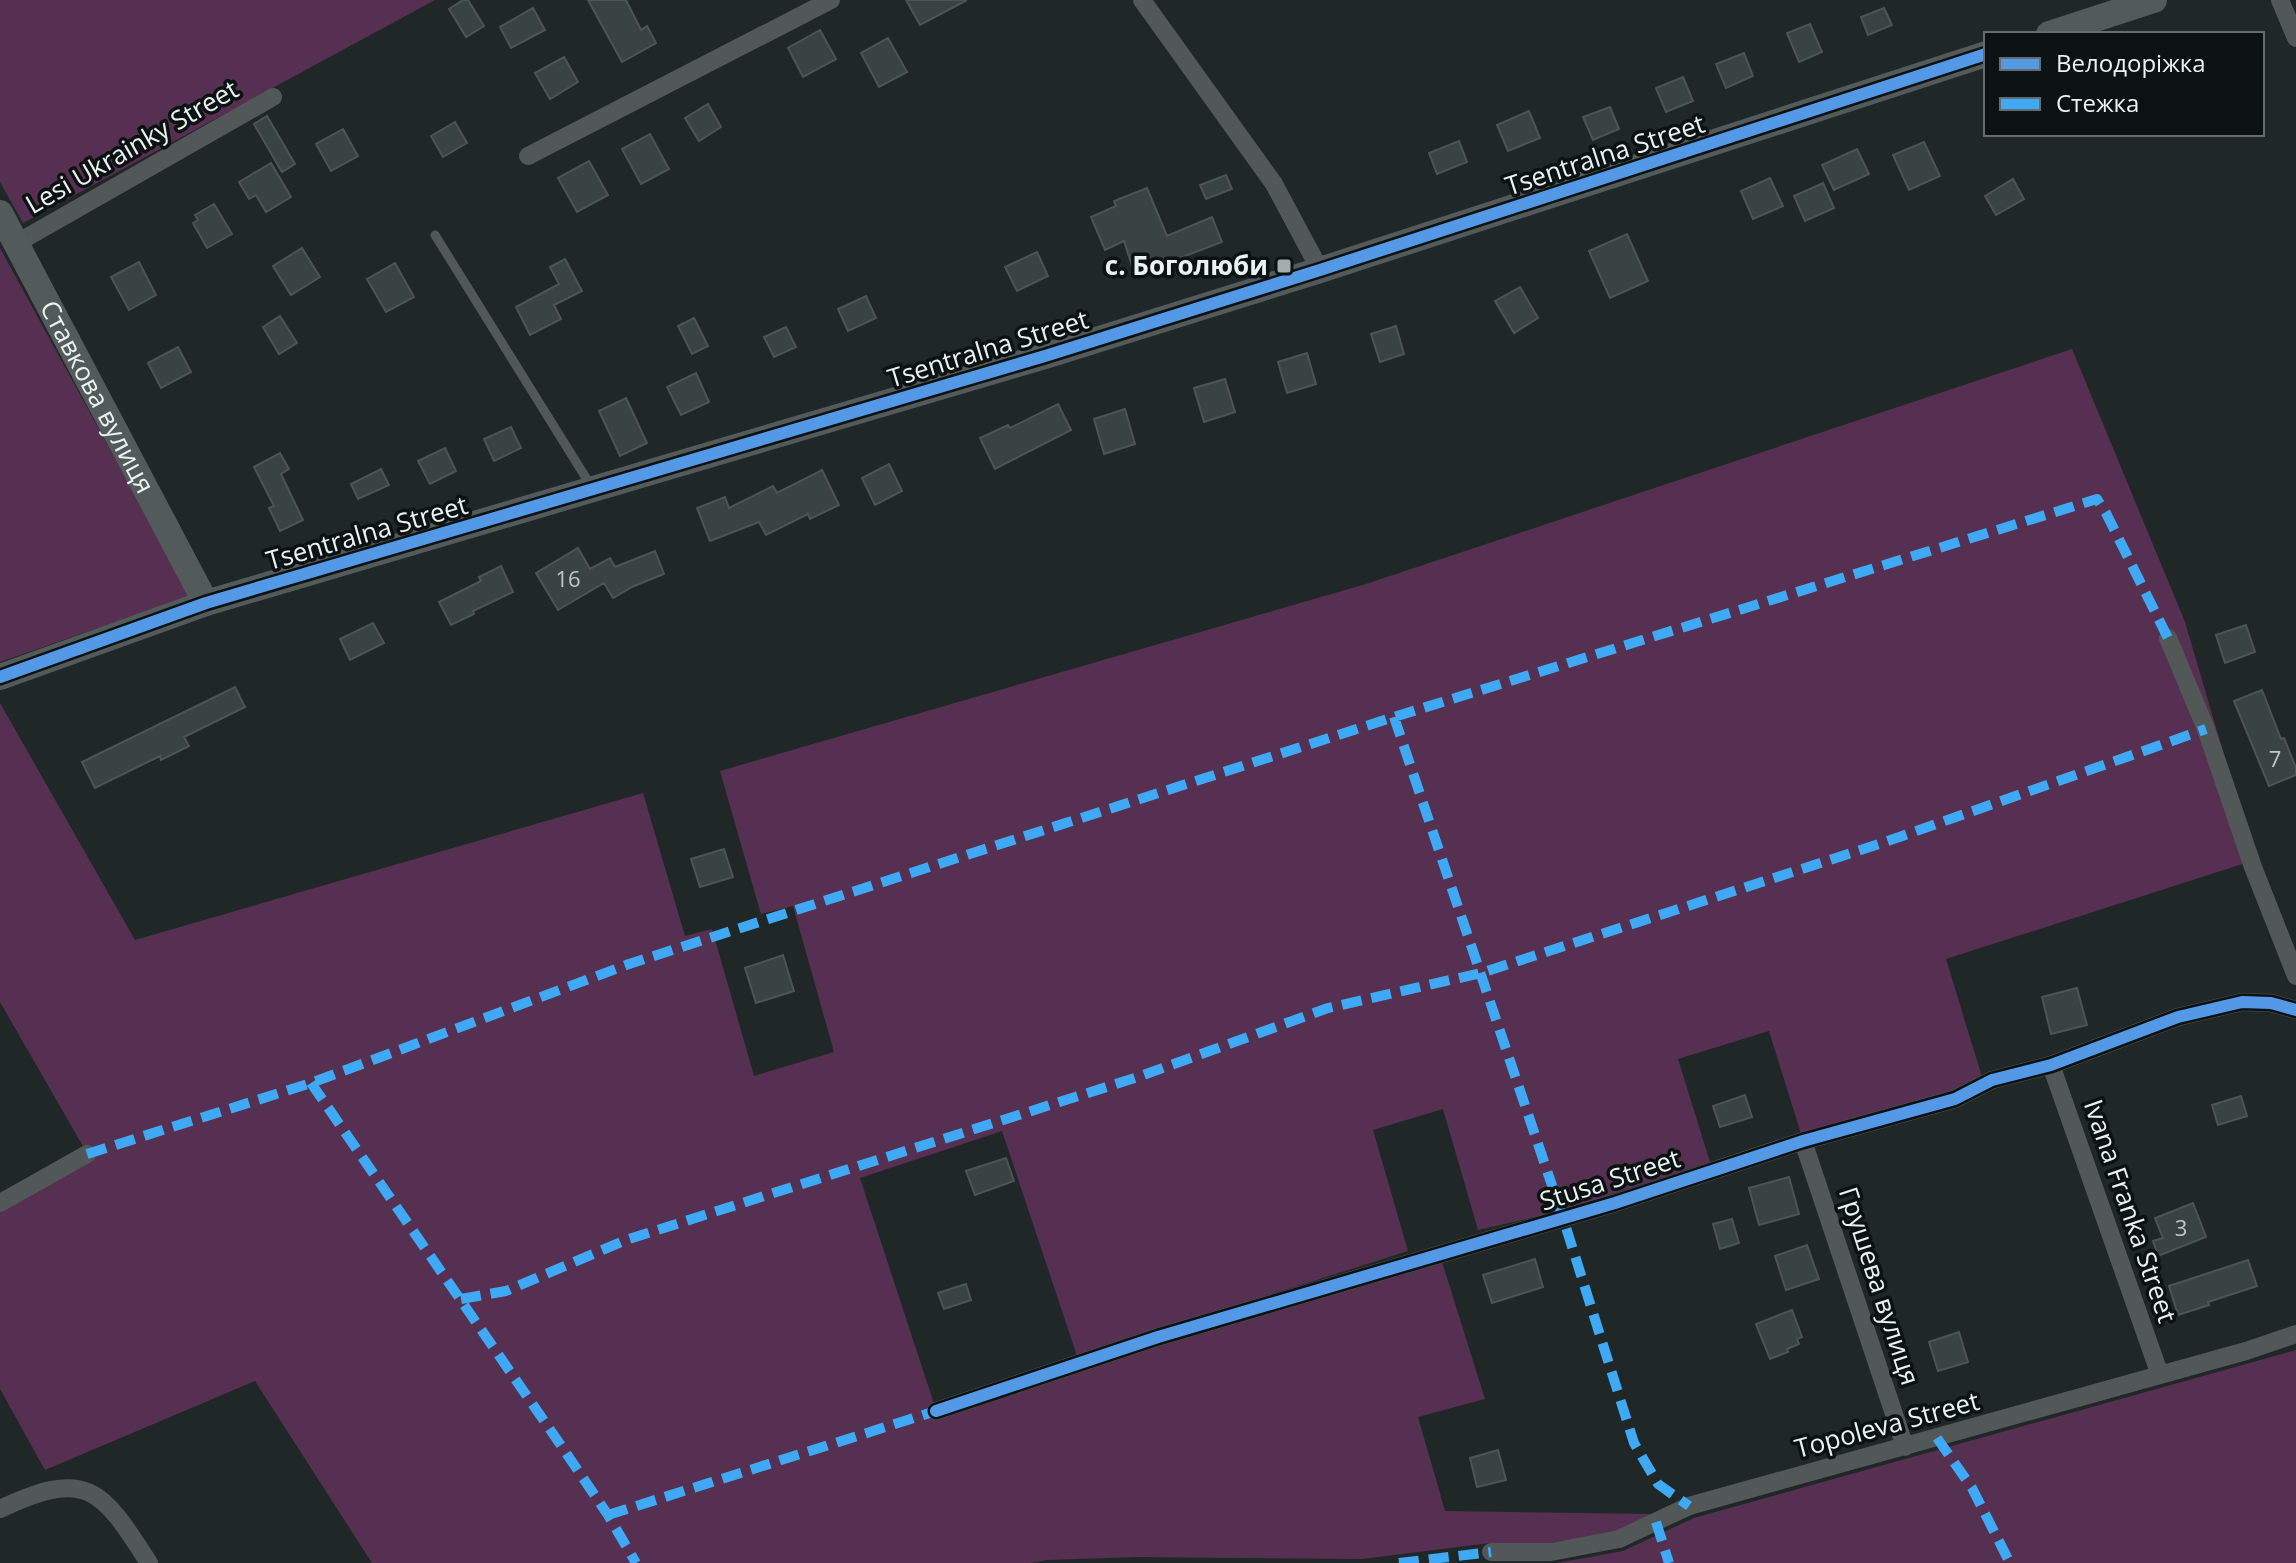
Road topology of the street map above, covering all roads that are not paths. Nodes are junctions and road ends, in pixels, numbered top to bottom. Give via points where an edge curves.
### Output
1 (831, 0) edge
2 (1142, 0) edge
3 (2154, 0) edge
4 (2280, 0) edge
5 (2055, 32) edge
6 (2296, 38) edge
7 (1984, 55) edge
8 (273, 97) dead end
9 (528, 156) dead end
10 (0, 213) edge
11 (435, 235) dead end
12 (17, 243) junction
13 (1320, 270) junction
14 (593, 489) junction
15 (201, 593) junction
16 (2168, 638) dead end
17 (0, 677) edge
18 (2296, 976) edge
19 (2296, 1010) edge
20 (2051, 1065) junction
21 (1803, 1141) junction
22 (87, 1154) dead end
23 (0, 1203) edge
24 (2296, 1334) edge
25 (2160, 1375) junction
26 (936, 1411) dead end
27 (1905, 1447) junction
28 (0, 1509) edge
29 (1491, 1552) dead end
30 (149, 1563) edge

1 - 9 street
2 - 13 street via 1274,184
3 - 5 street
4 - 6 street
7 - 13 street, Tsentralna Street
8 - 12 street, Lesi Ukrainky Street
10 - 12 street, Ставкова вулиця
11 - 14 lane
12 - 15 street, Ставкова вулиця
13 - 14 street, Tsentralna Street
14 - 15 street, Tsentralna Street
15 - 17 street, Tsentralna Street
16 - 18 street
19 - 20 street, Stusa Street via 2242,1002 2178,1017
20 - 21 street, Stusa Street via 1992,1080 1955,1099
20 - 25 street, Ivana Franka Street
21 - 26 street, Stusa Street via 1602,1207 1158,1337
21 - 27 street, Грушева вулиця
22 - 23 street
24 - 25 street, Topoleva Street
25 - 27 street, Topoleva Street
27 - 29 street, Topoleva Street via 1689,1506 1619,1539 1551,1552
28 - 30 street via 61,1487 81,1487 115,1512

